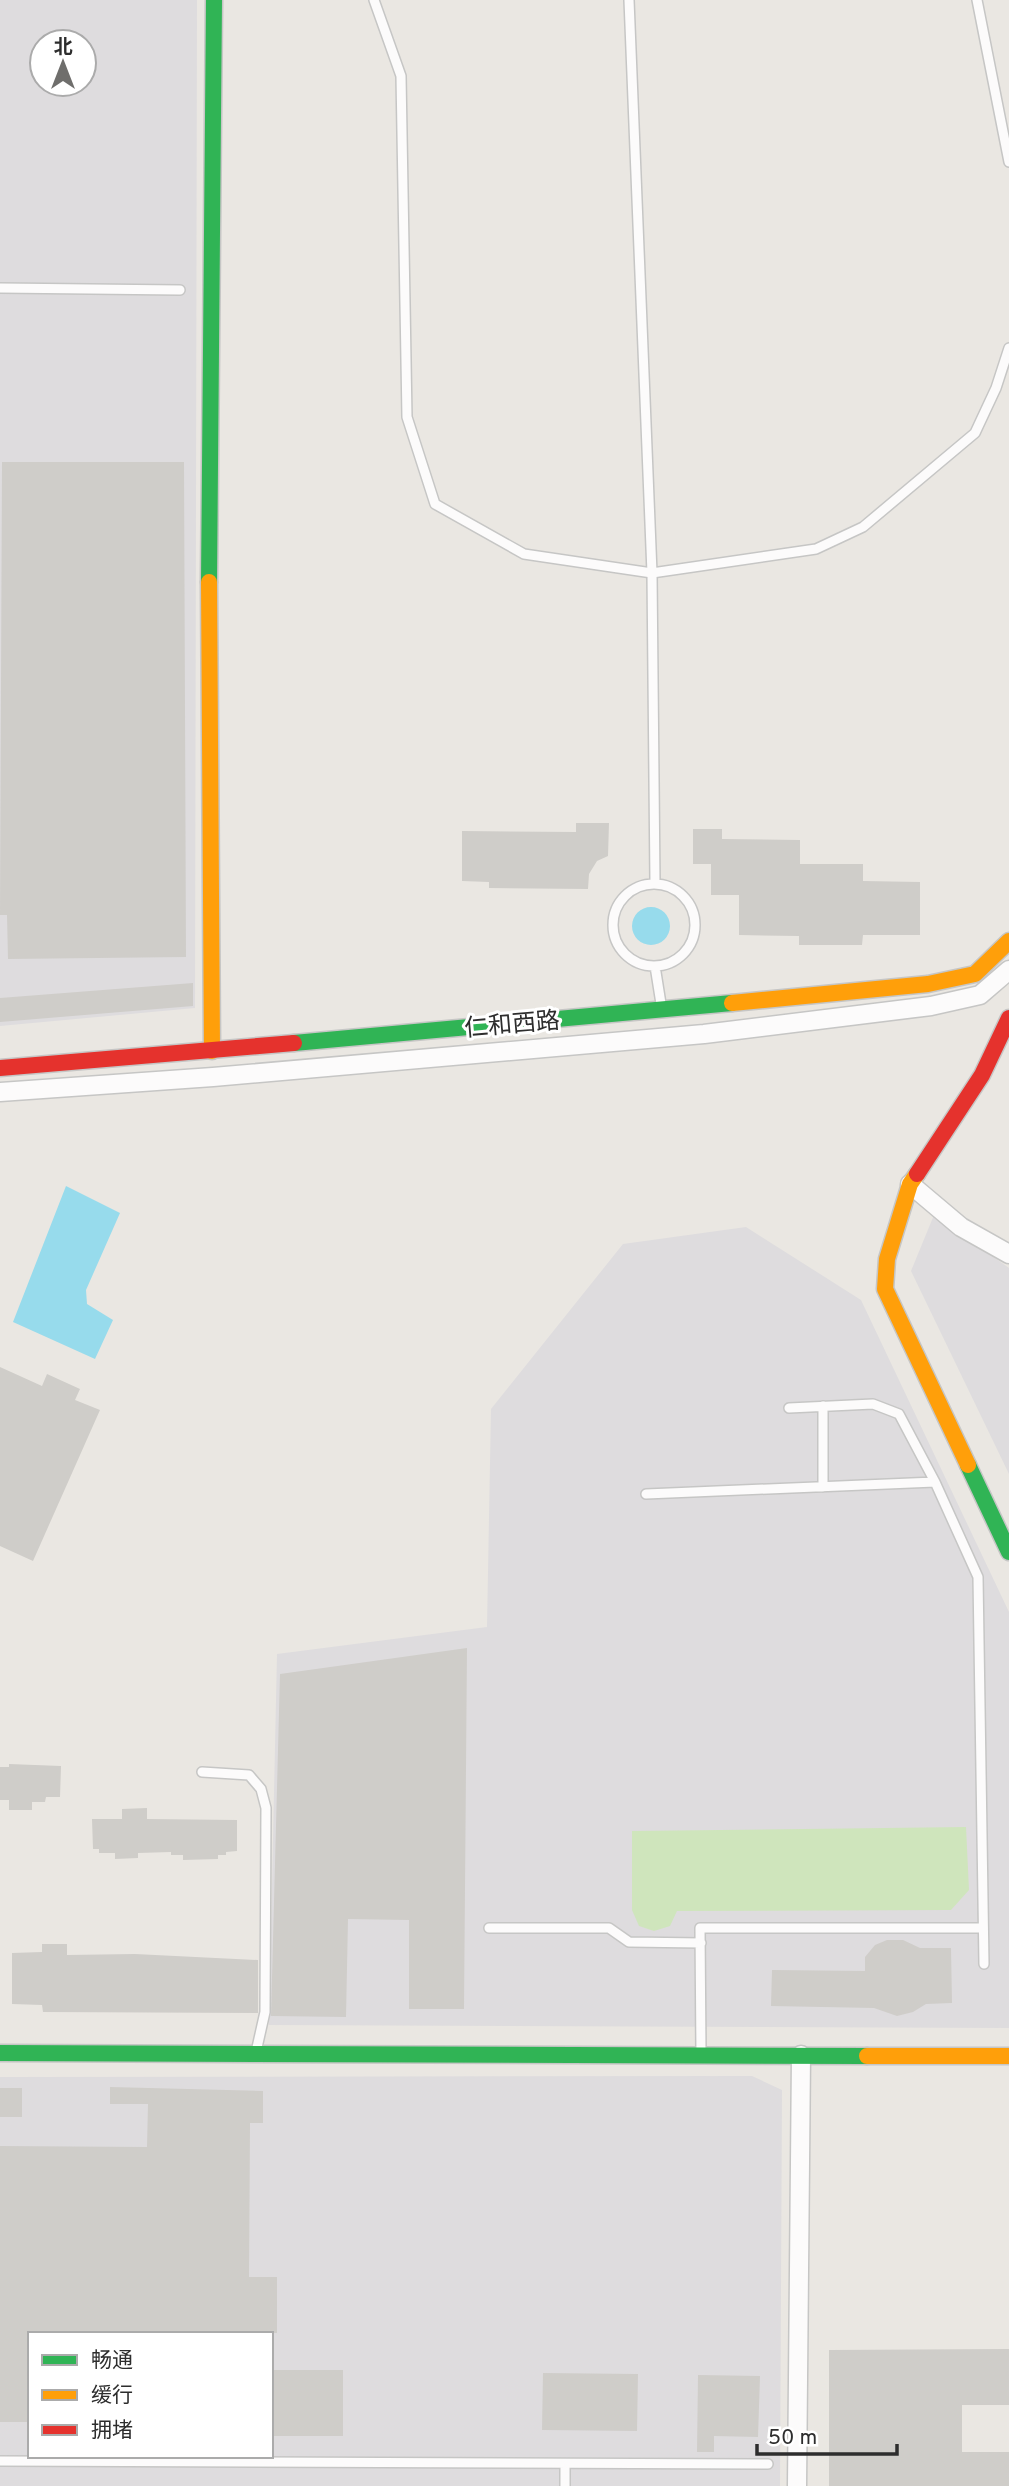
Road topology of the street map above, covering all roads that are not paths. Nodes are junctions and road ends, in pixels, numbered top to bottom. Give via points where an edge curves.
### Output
1 (214, 0) edge
2 (374, 0) edge
3 (629, 0) edge
4 (977, 0) edge
5 (1009, 162) edge
6 (0, 288) edge
7 (180, 290) dead end
8 (1009, 348) edge
9 (652, 573) junction
10 (656, 883) junction
11 (1009, 941) edge
12 (655, 966) junction
13 (1009, 970) edge
14 (698, 1007) junction
15 (662, 1011) junction
16 (1009, 1018) edge
17 (704, 1034) junction
18 (212, 1051) junction
19 (0, 1068) edge
20 (0, 1092) edge
21 (910, 1184) junction
22 (1009, 1254) edge
23 (823, 1406) junction
24 (789, 1408) dead end
25 (935, 1482) junction
26 (823, 1487) junction
27 (646, 1494) dead end
28 (1009, 1552) edge
29 (202, 1772) dead end
30 (489, 1928) dead end
31 (982, 1928) junction
32 (701, 1943) junction
33 (984, 1964) dead end
34 (0, 2053) edge
35 (256, 2053) junction
36 (701, 2054) junction
37 (801, 2055) junction
38 (1009, 2056) edge
39 (0, 2461) edge
40 (565, 2463) junction
41 (768, 2464) dead end
42 (565, 2486) edge
43 (797, 2486) edge

1 - 18 street via 208,442
2 - 9 lane via 401,76 407,416 435,504 524,554
3 - 9 lane
4 - 5 lane
6 - 7 lane
8 - 9 lane via 975,433 863,527 816,549
9 - 10 lane
10 - 12 lane via 680,892 695,913 696,926 687,951 677,960
10 - 12 lane via 628,892 613,916 613,930 626,956
11 - 14 street, 仁和西路 via 975,974 928,984
12 - 15 lane
13 - 17 street, 仁和西路 via 980,995 932,1006
14 - 15 street, 仁和西路
14 - 17 street
15 - 18 street, 仁和西路
16 - 21 street via 982,1075
17 - 20 street, 仁和西路
18 - 19 street, 仁和西路
21 - 22 street via 961,1227
21 - 28 street via 887,1259 885,1289
23 - 24 lane
23 - 25 lane via 873,1404 899,1414
23 - 26 lane
25 - 26 lane
25 - 31 lane via 978,1577
26 - 27 lane
29 - 35 lane via 249,1775 261,1789 266,1808 265,2012
30 - 32 lane via 609,1928 629,1942
31 - 32 lane via 700,1928
31 - 33 lane
32 - 36 lane
34 - 35 street
35 - 36 street
36 - 37 street
37 - 38 street
37 - 43 street
39 - 40 lane
40 - 41 lane
40 - 42 lane

